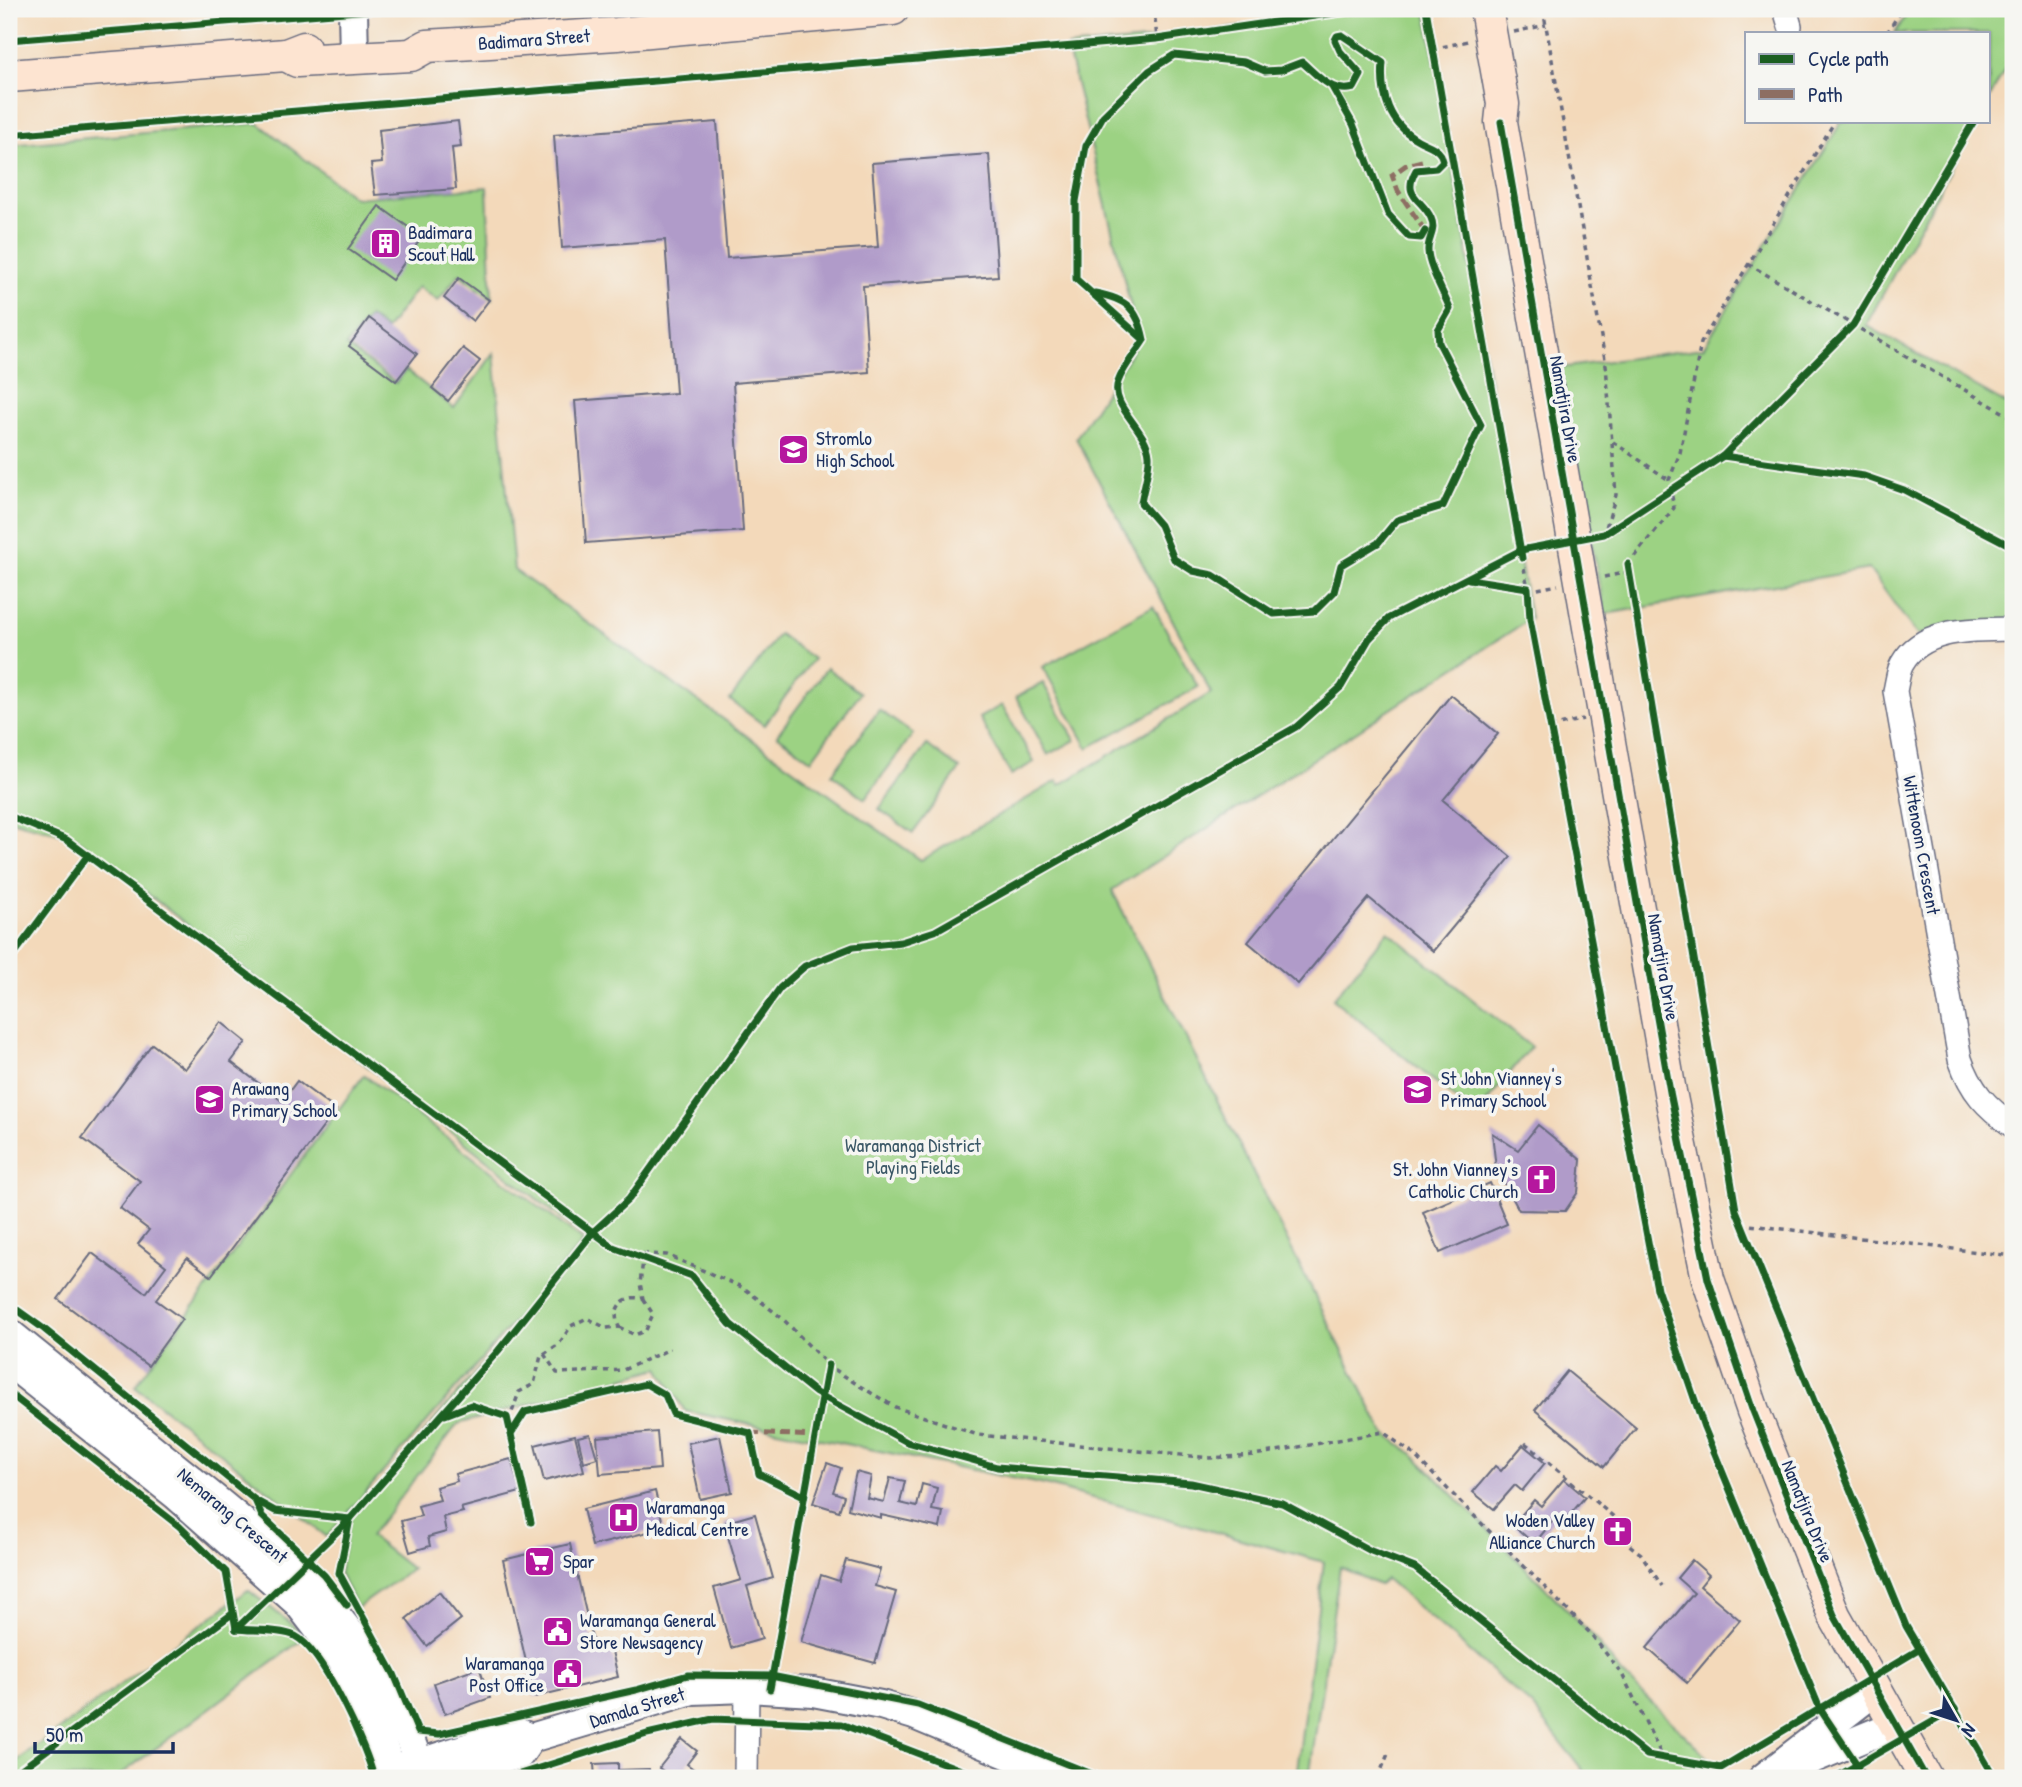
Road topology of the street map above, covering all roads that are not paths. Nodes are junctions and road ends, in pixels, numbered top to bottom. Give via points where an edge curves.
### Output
1 (353, 9) edge
2 (369, 9) edge
3 (893, 9) edge
4 (1470, 9) edge
5 (1486, 9) edge
6 (362, 51) junction
7 (9, 76) edge
8 (1501, 122) junction
9 (2013, 629) edge
10 (2013, 1126) edge
11 (12, 1354) edge
12 (306, 1595) junction
13 (747, 1688) junction
14 (1874, 1692) junction
15 (1894, 1725) junction
16 (425, 1773) edge
17 (393, 1775) edge
18 (746, 1778) edge
19 (1063, 1778) edge
20 (1764, 1778) edge
21 (1926, 1778) edge

1 - 6 street
2 - 6 street
3 - 6 main road, Badimara Street via 618,34 427,46 414,41
4 - 8 main road, Namatjira Drive via 1489,106
5 - 8 main road, Namatjira Drive via 1503,104
6 - 7 main road, Badimara Street via 300,48 286,55
8 - 14 main road, Namatjira Drive via 1578,536 1603,714 1670,1092 1708,1279 1790,1509 1834,1615
9 - 10 street, Wittenoom Crescent via 1957,631 1922,644 1902,664 1895,691 1960,1059 1975,1094
11 - 12 street, Nemarang Crescent via 272,1561
12 - 16 street, Nemarang Crescent via 349,1628 385,1685
12 - 17 street, Nemarang Crescent via 379,1735
13 - 16 street, Damala Street via 692,1690 531,1738 520,1754
13 - 18 street
13 - 19 street, Damala Street via 813,1692 881,1705
14 - 15 main road, Namatjira Drive
14 - 20 street
15 - 20 street
15 - 21 main road, Namatjira Drive
16 - 17 street, Damala Street

